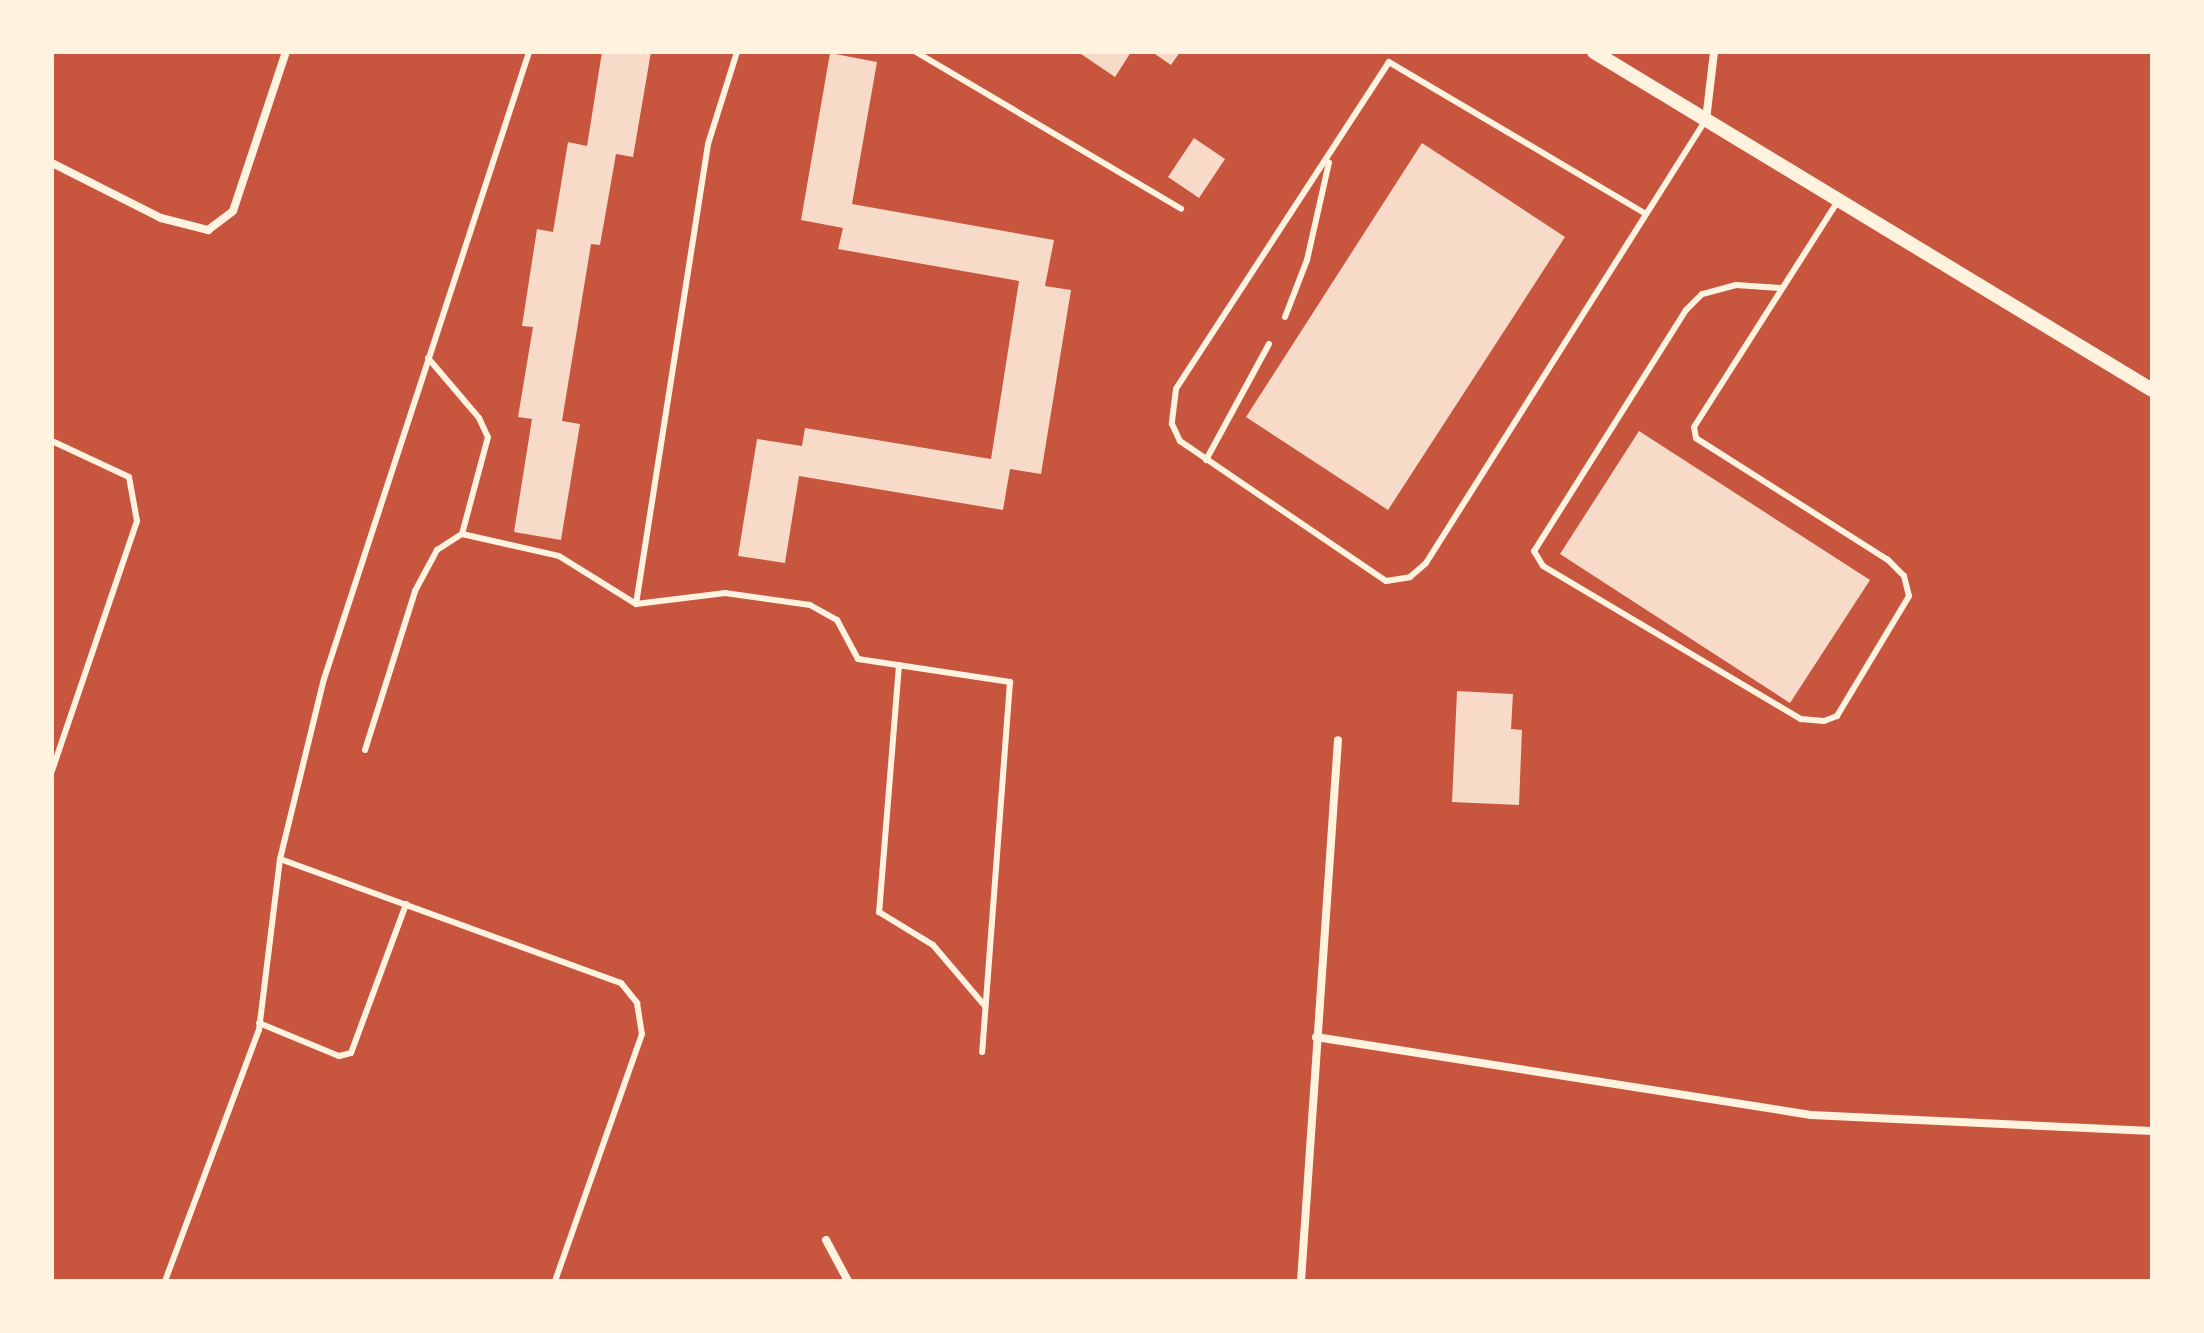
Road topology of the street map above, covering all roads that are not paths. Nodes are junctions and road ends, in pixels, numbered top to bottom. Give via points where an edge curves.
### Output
1 (286, 52) edge
2 (529, 52) edge
3 (737, 52) edge
4 (916, 52) edge
5 (1395, 52) edge
6 (1594, 52) edge
7 (1714, 52) edge
8 (1389, 62) junction
9 (1706, 120) junction
10 (1330, 159) junction
11 (52, 163) edge
12 (1838, 201) junction
13 (1181, 209) dead end
14 (1646, 214) junction
15 (1781, 288) junction
16 (1285, 317) dead end
17 (1269, 344) dead end
18 (428, 358) junction
19 (2152, 390) edge
20 (52, 441) edge
21 (1206, 460) junction
22 (462, 534) junction
23 (636, 604) junction
24 (899, 665) junction
25 (1338, 740) dead end
26 (365, 750) dead end
27 (52, 771) edge
28 (280, 859) junction
29 (406, 904) junction
30 (985, 1006) junction
31 (259, 1023) junction
32 (1316, 1037) junction
33 (982, 1052) dead end
34 (2152, 1131) edge
35 (826, 1240) dead end
36 (165, 1281) edge
37 (555, 1281) edge
38 (848, 1281) edge
39 (1301, 1281) edge

1 - 11 street via 233,211 208,230 161,218
2 - 18 lane
3 - 23 lane via 708,144
4 - 13 lane
5 - 8 lane
6 - 9 street
7 - 9 street
8 - 10 lane
8 - 14 lane
9 - 12 street
9 - 14 lane
10 - 16 lane via 1307,260
10 - 21 lane via 1176,389 1172,424 1180,441
12 - 15 lane
12 - 19 street
14 - 21 lane via 1426,563 1410,577 1386,581
15 - 15 lane via 1694,427 1696,438 1888,560 1904,576 1909,596 1837,716 1801,719 1543,566 1534,551 1686,310 1702,294 1736,285
17 - 21 lane
18 - 22 lane via 479,418 488,437
18 - 28 lane via 324,679
20 - 27 lane via 129,477 137,521
22 - 23 lane via 559,556
22 - 26 lane via 437,550 415,591
23 - 24 lane via 725,593 810,605 837,620 858,659
24 - 30 lane via 879,912 933,945
24 - 30 lane via 1010,682
25 - 32 street
28 - 29 lane
28 - 31 lane
29 - 31 lane via 351,1053 339,1056
29 - 37 lane via 621,983 640,1012 642,1034
30 - 33 lane
31 - 36 lane via 235,1103
32 - 34 street via 1811,1115
32 - 39 street
35 - 38 street

